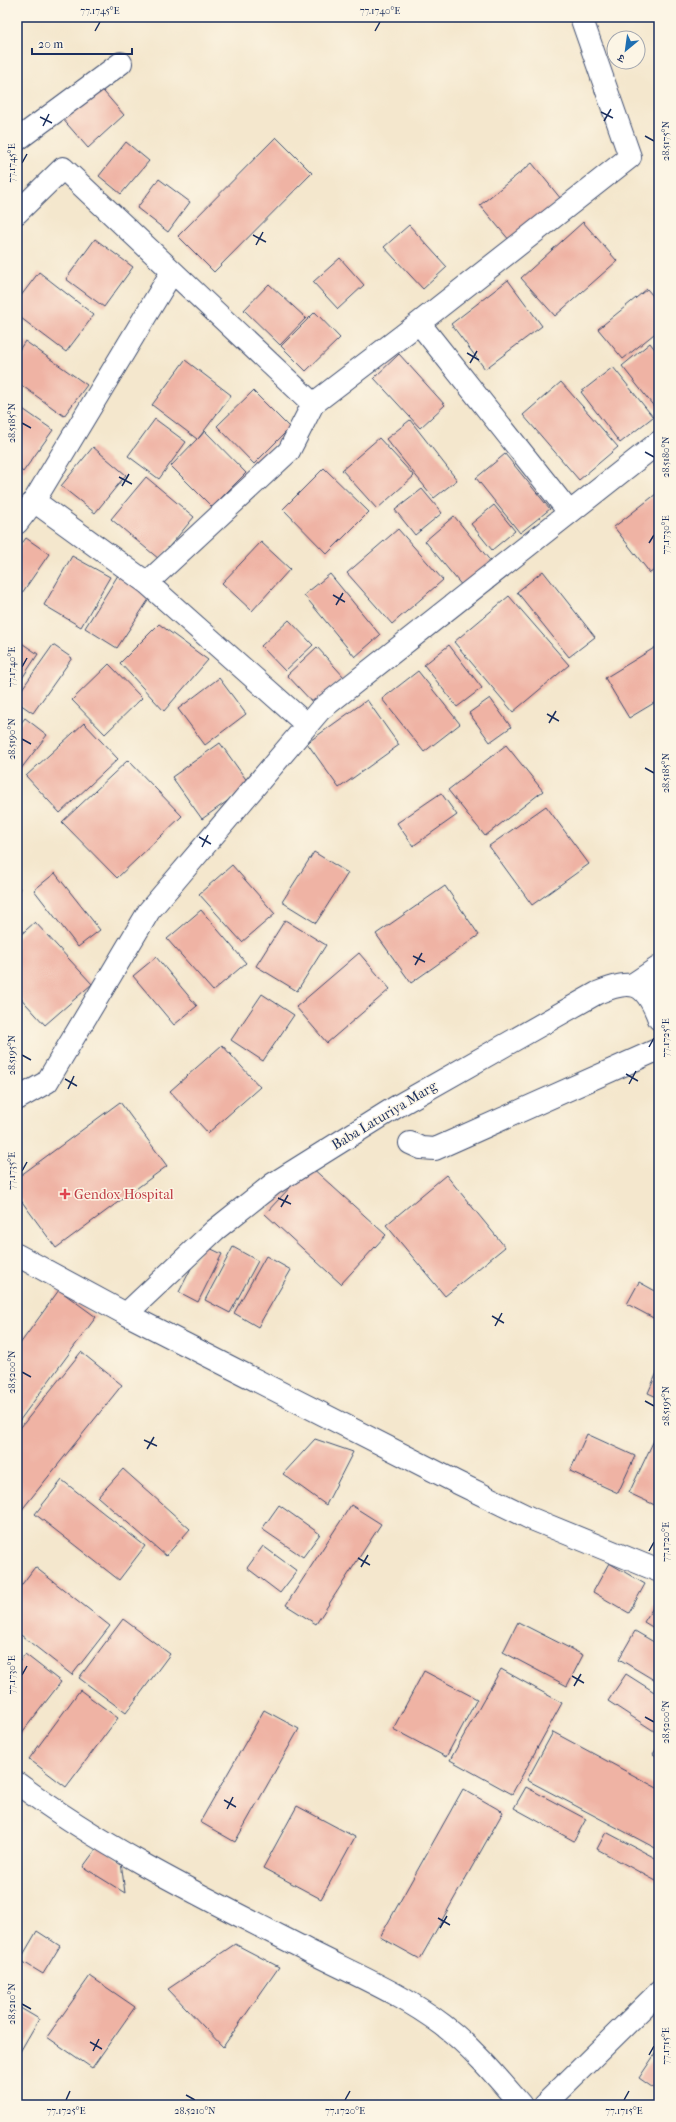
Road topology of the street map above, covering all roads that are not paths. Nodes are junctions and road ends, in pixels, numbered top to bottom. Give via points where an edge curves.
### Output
1 (581, 17) edge
2 (121, 63) dead end
3 (17, 140) edge
4 (17, 213) edge
5 (172, 272) junction
6 (419, 323) junction
7 (313, 404) junction
8 (659, 442) edge
9 (34, 501) junction
10 (569, 512) junction
11 (17, 523) edge
12 (147, 583) junction
13 (307, 725) junction
14 (659, 967) edge
15 (632, 985) junction
16 (659, 1019) edge
17 (659, 1049) edge
18 (17, 1099) edge
19 (410, 1143) dead end
20 (17, 1255) edge
21 (126, 1314) junction
22 (659, 1571) edge
23 (17, 1783) edge
24 (659, 1992) edge
25 (522, 2105) edge
26 (544, 2105) edge

1 - 6 street via 630,157
2 - 3 street
4 - 5 street via 63,168
5 - 7 street
5 - 9 street
6 - 7 street
6 - 10 street
7 - 12 street via 289,451
8 - 10 street
9 - 11 street
9 - 12 street
10 - 13 street via 320,710
12 - 13 street
13 - 18 street via 149,911 47,1082
14 - 15 street
15 - 16 street via 644,990 652,1000
15 - 21 street, Baba Laturiya Marg via 615,985 597,993 396,1107 273,1184 215,1230
17 - 19 street via 435,1149 421,1148
20 - 21 street
21 - 22 street via 532,1519
23 - 25 street via 164,1877 392,1993 443,2025 482,2060
24 - 26 street

